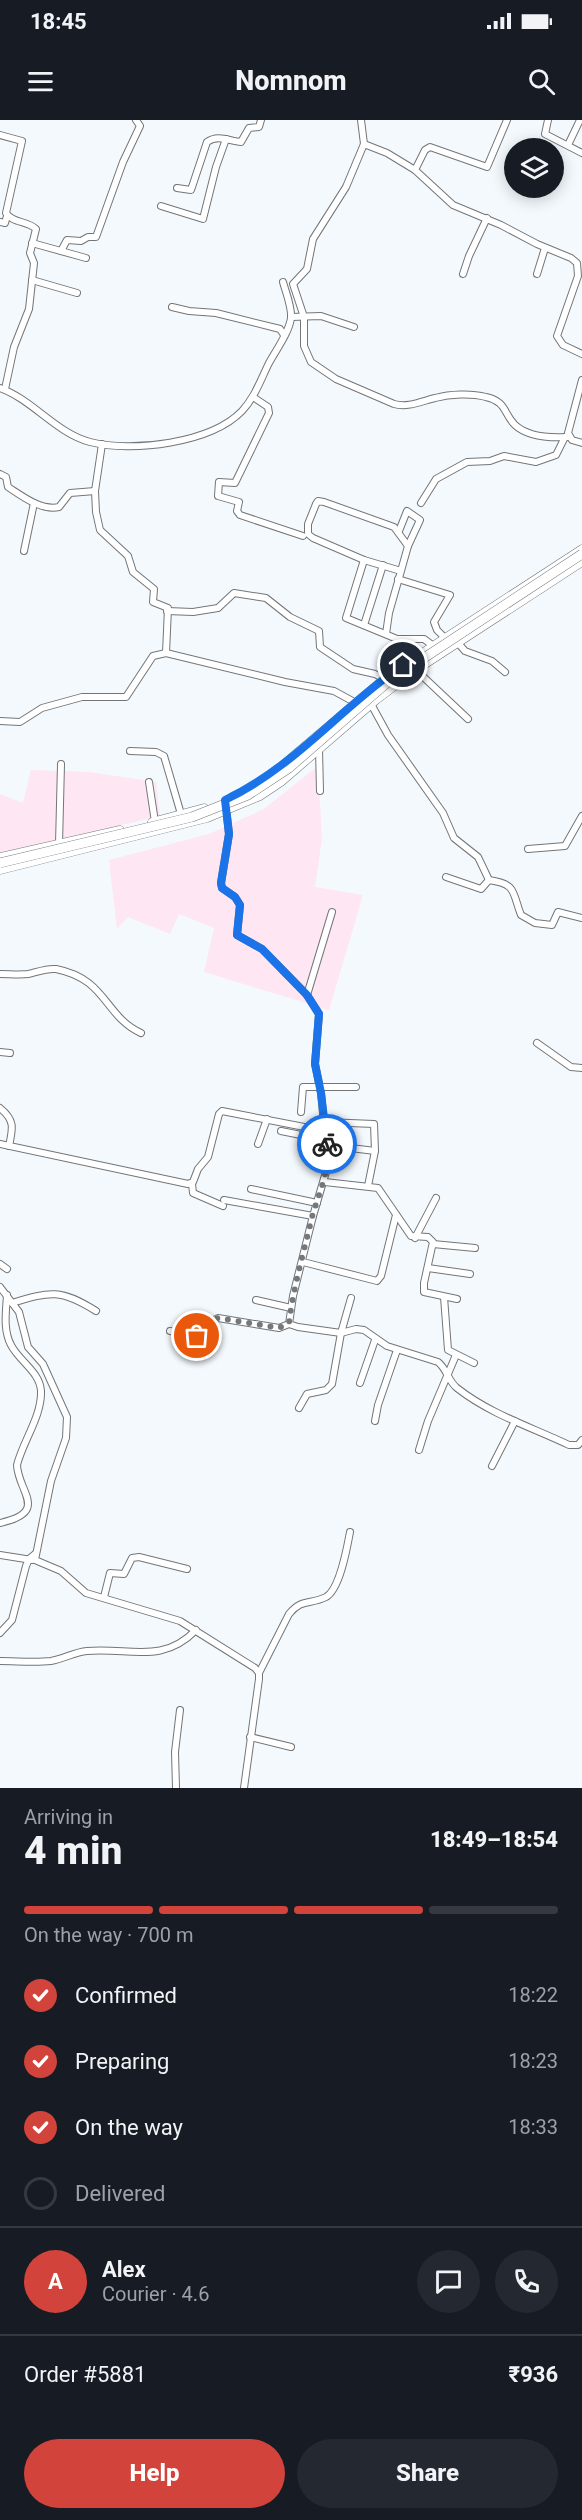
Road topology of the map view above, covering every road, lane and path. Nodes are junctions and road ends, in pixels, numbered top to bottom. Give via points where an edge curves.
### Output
1 (136, 120) edge
2 (261, 120) edge
3 (361, 120) edge
4 (507, 120) edge
5 (548, 120) edge
6 (580, 120) edge
7 (0, 135) edge
8 (226, 139) junction
9 (364, 144) junction
10 (568, 145) junction
11 (582, 153) edge
12 (415, 170) junction
13 (177, 188) dead end
14 (161, 206) dead end
15 (7, 216) junction
16 (487, 218) junction
17 (0, 222) edge
18 (32, 243) junction
19 (545, 248) junction
20 (61, 251) junction
21 (86, 258) dead end
22 (580, 266) edge
23 (464, 274) dead end
24 (537, 274) dead end
25 (32, 280) junction
26 (284, 282) dead end
27 (579, 284) edge
28 (77, 293) dead end
29 (172, 307) dead end
30 (304, 317) junction
31 (291, 318) junction
32 (354, 327) dead end
33 (284, 335) junction
34 (582, 354) edge
35 (582, 380) edge
36 (2, 389) edge
37 (253, 397) junction
38 (567, 437) junction
39 (582, 443) edge
40 (102, 444) junction
41 (0, 474) edge
42 (95, 491) junction
43 (34, 503) junction
44 (420, 503) dead end
45 (399, 531) junction
46 (303, 536) dead end
47 (408, 546) junction
48 (582, 549) edge
49 (24, 551) dead end
50 (582, 554) edge
51 (364, 560) junction
52 (582, 562) edge
53 (383, 565) junction
54 (401, 571) junction
55 (398, 579) junction
56 (167, 611) junction
57 (364, 625) junction
58 (437, 630) junction
59 (386, 634) junction
60 (444, 637) junction
61 (458, 642) junction
62 (430, 643) junction
63 (166, 653) junction
64 (416, 670) junction
65 (505, 672) dead end
66 (384, 679) junction
67 (356, 703) junction
68 (371, 704) junction
69 (468, 719) dead end
70 (0, 721) edge
71 (319, 749) junction
72 (130, 751) dead end
73 (61, 764) dead end
74 (149, 782) dead end
75 (320, 791) dead end
76 (225, 800) junction
77 (226, 812) junction
78 (181, 814) junction
79 (582, 816) edge
80 (155, 822) junction
81 (59, 844) junction
82 (528, 849) dead end
83 (0, 857) edge
84 (0, 863) edge
85 (0, 870) edge
86 (446, 877) dead end
87 (489, 880) junction
88 (332, 912) dead end
89 (582, 918) edge
90 (0, 974) edge
91 (307, 995) junction
92 (141, 1033) dead end
93 (537, 1043) dead end
94 (0, 1052) edge
95 (10, 1053) dead end
96 (582, 1068) edge
97 (320, 1086) junction
98 (356, 1087) dead end
99 (0, 1108) edge
100 (301, 1112) dead end
101 (267, 1119) junction
102 (325, 1122) junction
103 (281, 1131) dead end
104 (325, 1131) junction
105 (258, 1143) dead end
106 (327, 1143) junction
107 (0, 1144) edge
108 (9, 1146) junction
109 (375, 1151) junction
110 (325, 1182) junction
111 (192, 1184) junction
112 (368, 1186) junction
113 (251, 1189) dead end
114 (436, 1198) dead end
115 (317, 1203) junction
116 (396, 1215) junction
117 (313, 1216) junction
118 (415, 1238) junction
119 (433, 1244) junction
120 (475, 1248) dead end
121 (303, 1262) junction
122 (0, 1264) edge
123 (428, 1268) junction
124 (7, 1269) dead end
125 (470, 1274) dead end
126 (0, 1287) edge
127 (7, 1295) junction
128 (444, 1297) junction
129 (351, 1298) dead end
130 (457, 1299) dead end
131 (256, 1300) dead end
132 (12, 1303) junction
133 (291, 1308) junction
134 (3, 1309) edge
135 (96, 1311) dead end
136 (289, 1323) junction
137 (170, 1331) dead end
138 (341, 1333) junction
139 (375, 1340) junction
140 (397, 1350) junction
141 (456, 1355) junction
142 (474, 1363) dead end
143 (448, 1374) junction
144 (360, 1383) dead end
145 (299, 1408) dead end
146 (375, 1421) dead end
147 (515, 1421) junction
148 (582, 1440) edge
149 (419, 1450) dead end
150 (492, 1466) dead end
151 (0, 1523) edge
152 (350, 1532) dead end
153 (0, 1555) edge
154 (33, 1558) junction
155 (187, 1569) dead end
156 (104, 1597) junction
157 (196, 1630) junction
158 (0, 1633) edge
159 (0, 1661) edge
160 (259, 1673) junction
161 (180, 1710) dead end
162 (250, 1737) junction
163 (291, 1747) dead end
164 (176, 1788) edge
165 (244, 1788) edge

1 - 20 street via 140,126 96,237 67,240
2 - 8 street via 259,127 249,128 243,141
3 - 9 street
4 - 12 street via 487,167 430,147 424,150
5 - 10 street via 545,134
6 - 10 street
7 - 15 street via 22,141
8 - 13 street via 207,142 191,190
8 - 14 street via 202,219
9 - 12 street
9 - 30 street via 346,188 313,239 308,269 293,284
10 - 11 street
12 - 16 street via 446,200
15 - 17 street via 5,223
15 - 18 street via 35,227
16 - 19 street
16 - 23 street
18 - 20 street
18 - 25 street
19 - 22 street
19 - 24 street
20 - 21 street
22 - 27 street
25 - 28 street
25 - 36 street via 28,315
26 - 31 street
27 - 34 street via 557,336 563,345
29 - 33 street via 253,321 280,329
30 - 31 street
30 - 32 street via 327,317
30 - 38 street via 308,358 355,388 399,406 438,397 485,397 503,405 518,427 545,437
31 - 33 street
33 - 37 street
35 - 38 street
36 - 40 street via 74,435
37 - 40 street via 226,424 202,434 159,444
37 - 46 street via 268,407 269,413 235,483 219,482 218,496 239,502 240,515
38 - 39 street
38 - 44 street via 556,455 536,462 504,456 467,462 436,478
40 - 42 street
41 - 43 street via 6,477 8,487
42 - 43 street via 69,493 56,508
42 - 56 street via 100,530 128,556 133,572 154,589 153,602 168,608
43 - 49 street
45 - 47 street
45 - 47 street via 407,511 420,520
45 - 51 street via 318,501 308,534
47 - 54 street
48 - 60 street
50 - 84 main road, bridge via 397,675 289,768 248,795 192,816
51 - 53 street
51 - 57 street via 346,615 348,620
52 - 61 street
53 - 54 street
53 - 57 street
54 - 55 street
55 - 58 street via 450,595 434,622
55 - 59 street
56 - 63 street
56 - 66 street via 218,608 234,593 266,598 290,617 319,631 320,647 353,669
57 - 59 street
58 - 60 street
58 - 62 street
59 - 62 street
60 - 62 street
61 - 64 street
61 - 65 street via 465,651 492,661
62 - 66 street
63 - 67 street via 334,691
63 - 70 street via 153,656 126,697 82,697 42,708 20,722
64 - 68 street
64 - 69 street
66 - 67 street
67 - 76 street via 283,766
68 - 71 street
68 - 87 street via 443,813 454,838 481,860
71 - 75 street
71 - 77 street via 281,782
72 - 78 street via 164,756
73 - 81 street
74 - 80 street
76 - 77 street
76 - 78 street
77 - 85 street
77 - 91 street via 229,834 221,883 240,905 237,935 262,949
78 - 80 street
79 - 82 street via 565,846
80 - 81 street
81 - 83 street
86 - 87 street via 481,889
87 - 89 street via 510,886 521,915 535,923 549,926 560,911
88 - 91 street
90 - 92 street via 52,969 83,978 126,1025
91 - 97 street via 319,1014 315,1053
93 - 96 street via 571,1067
94 - 95 street
97 - 98 street
97 - 100 street via 303,1087
97 - 102 street
99 - 108 street via 11,1117 14,1126
101 - 104 street
101 - 105 street
101 - 111 street via 220,1112 208,1157
102 - 104 street
102 - 109 street via 374,1124
103 - 106 street
104 - 106 street
106 - 109 street
106 - 110 street
107 - 108 street
108 - 111 street
109 - 112 street
110 - 112 street
110 - 115 street
111 - 117 street via 193,1193 224,1203
112 - 116 street via 382,1191
113 - 115 street
114 - 118 street
115 - 117 street
116 - 118 street
116 - 121 street via 377,1281
117 - 121 street
118 - 119 street via 428,1238
119 - 120 street
119 - 123 street
121 - 133 street
122 - 124 street
123 - 125 street
123 - 128 street via 424,1292
126 - 127 street
127 - 132 street
127 - 134 street
128 - 130 street
128 - 141 street via 447,1350
129 - 138 street
131 - 133 street
132 - 135 street via 55,1293 73,1296
132 - 154 street via 24,1324 28,1347 43,1364 67,1417 66,1438 51,1481
133 - 136 street
134 - 151 street via 9,1339 38,1380 41,1393 17,1465 28,1497 27,1507 18,1517
136 - 137 street via 279,1328 218,1318 207,1337
136 - 138 street
138 - 139 street via 364,1330
138 - 145 street via 330,1388 307,1394
139 - 140 street
139 - 144 street
140 - 143 street via 438,1362
140 - 146 street
141 - 142 street
141 - 143 street
143 - 147 street via 456,1387
143 - 149 street
147 - 148 street via 569,1445 578,1445
147 - 150 street
152 - 160 street via 334,1588 326,1597 296,1605
153 - 154 street
154 - 156 street via 64,1573 86,1593
154 - 158 street via 12,1620
155 - 156 street via 132,1558 124,1574 110,1573
156 - 157 street via 180,1621
157 - 159 street via 185,1641 160,1652 87,1651 51,1661
157 - 160 street
160 - 162 street
161 - 164 street
162 - 163 street
162 - 165 street

